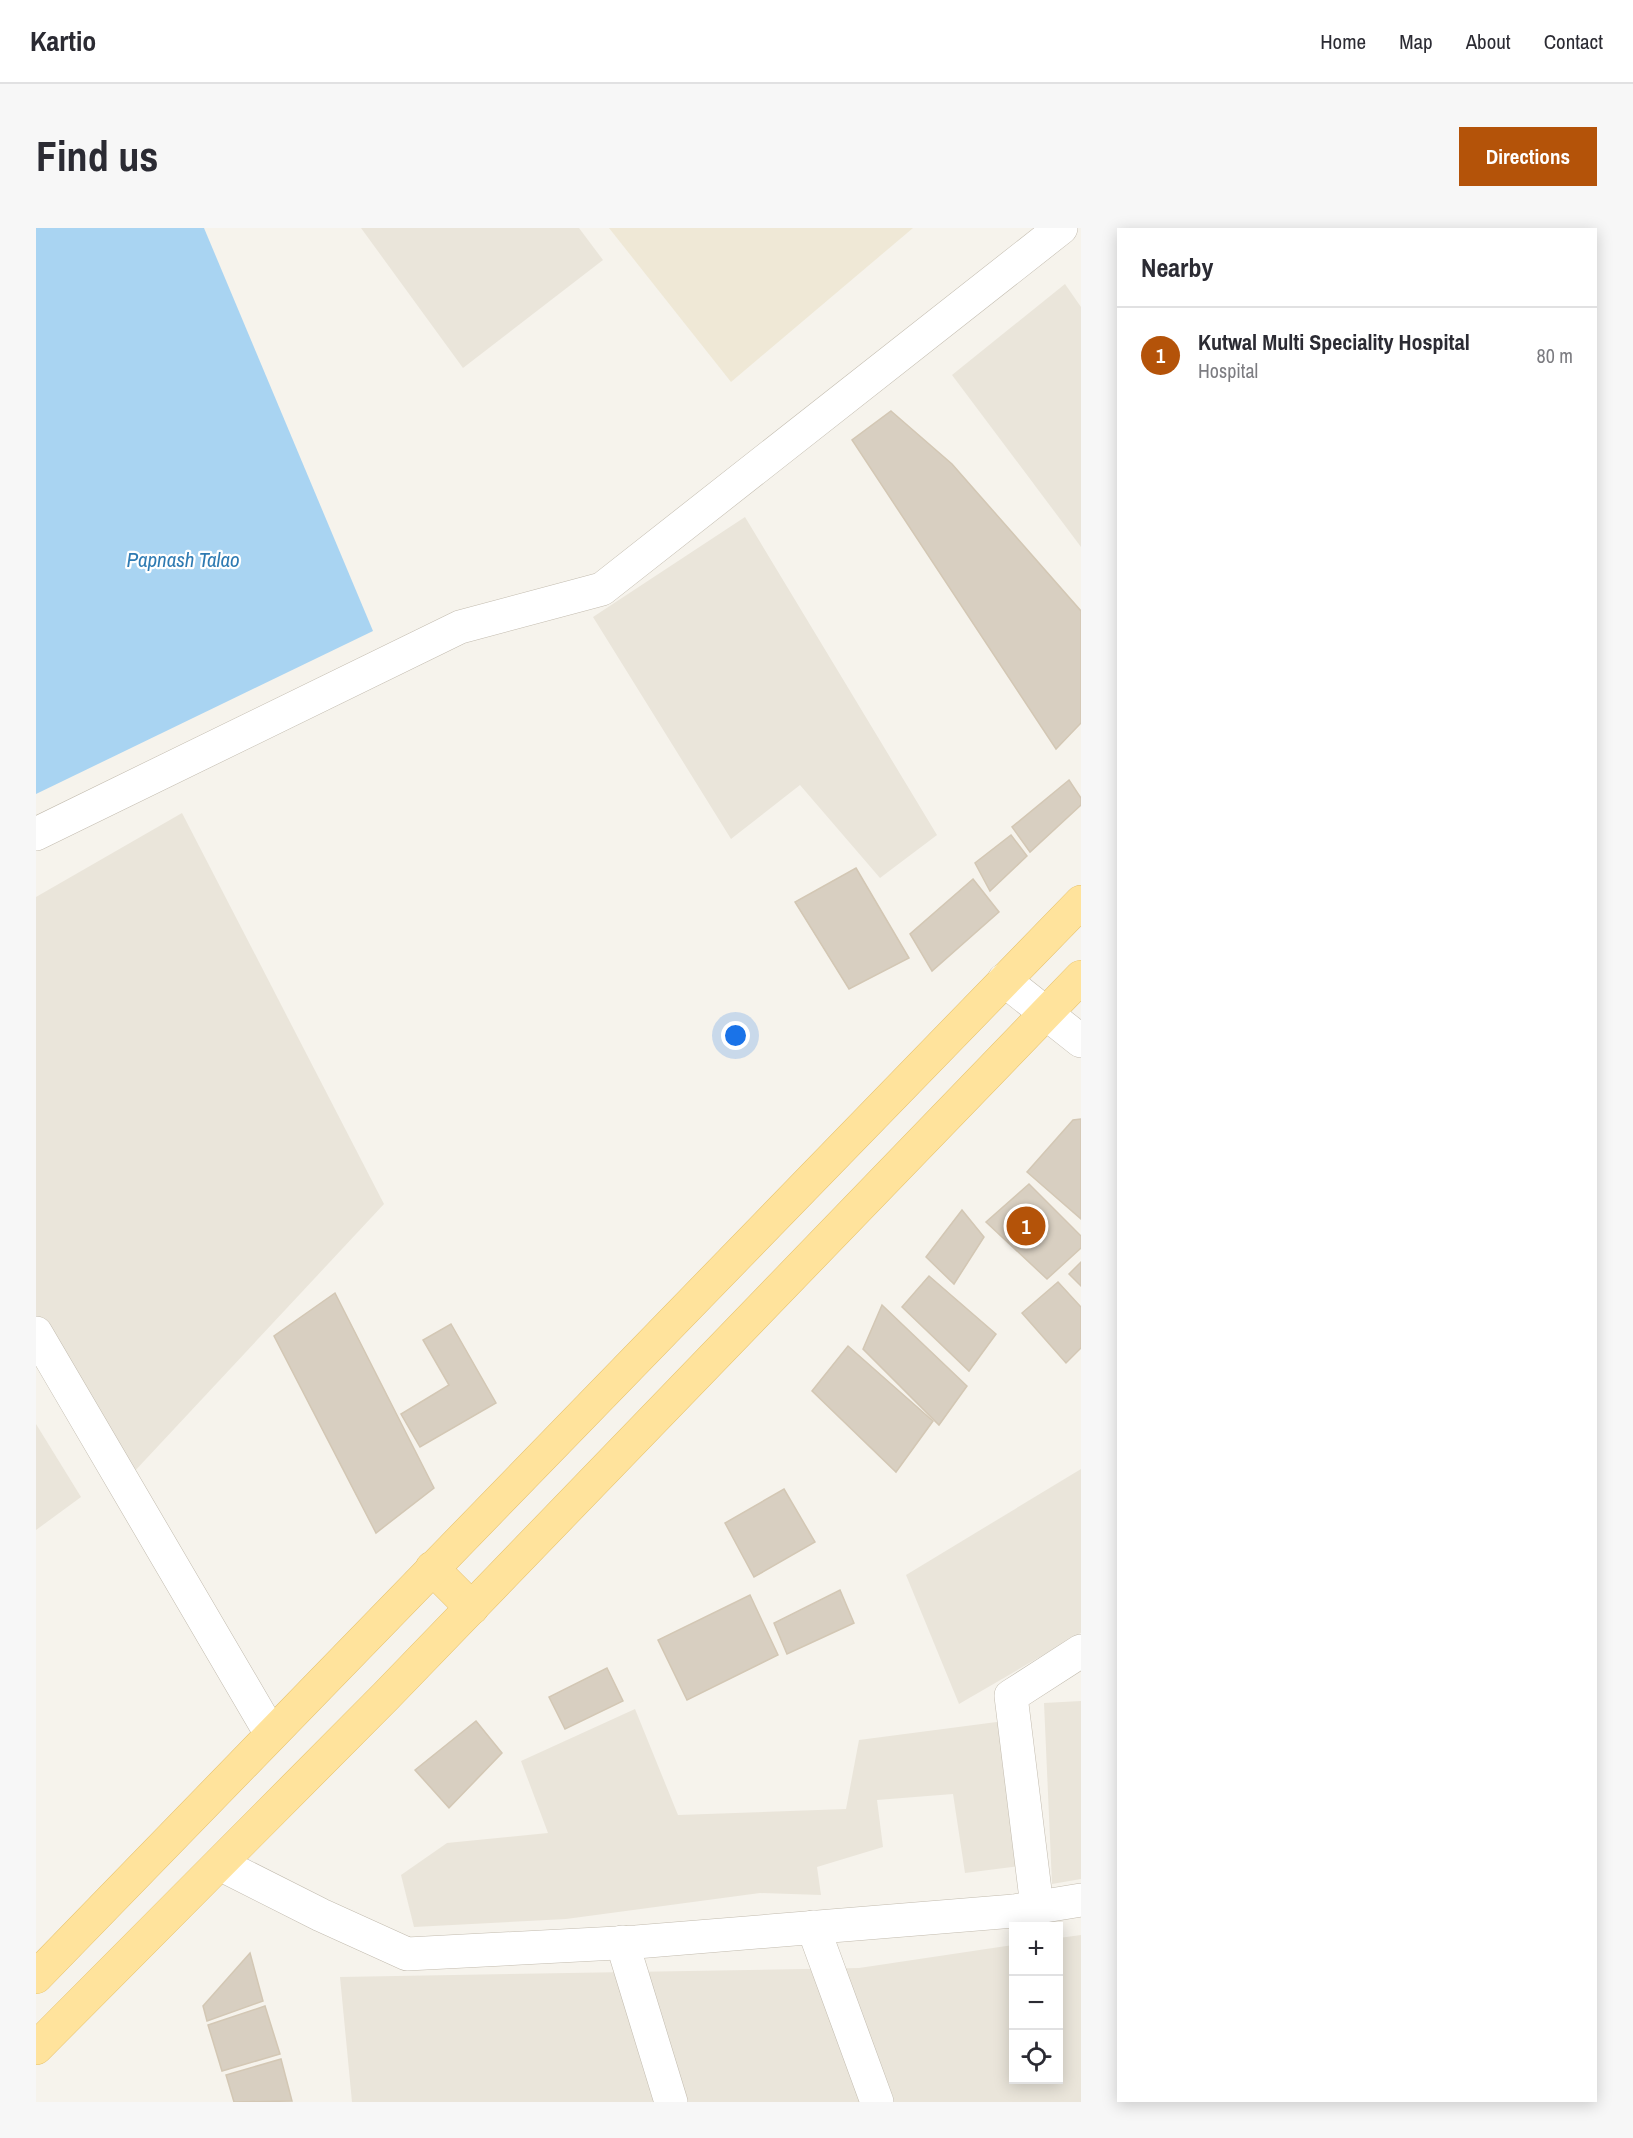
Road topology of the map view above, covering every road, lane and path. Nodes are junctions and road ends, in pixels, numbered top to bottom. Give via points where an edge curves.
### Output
1 (1061, 228) edge
2 (36, 834) edge
3 (1081, 902) edge
4 (1081, 977) edge
5 (1004, 980) junction
6 (1047, 1012) junction
7 (1081, 1041) edge
8 (36, 1333) edge
9 (432, 1568) junction
10 (472, 1608) junction
11 (1081, 1651) edge
12 (271, 1734) junction
13 (220, 1864) junction
14 (1081, 1900) edge
15 (1037, 1907) junction
16 (813, 1927) junction
17 (622, 1942) junction
18 (36, 1977) edge
19 (36, 2048) edge
20 (671, 2102) edge
21 (877, 2102) edge

1 - 2 street via 602,589 460,627
3 - 5 main road
4 - 6 main road
5 - 6 street
5 - 9 main road
6 - 7 street
6 - 10 main road
8 - 12 street
9 - 10 main road
9 - 12 main road
10 - 13 main road
11 - 15 street via 1011,1696
12 - 18 main road
13 - 17 street via 408,1954
13 - 19 main road
14 - 15 street
15 - 16 street
16 - 17 street
16 - 21 street
17 - 20 street

